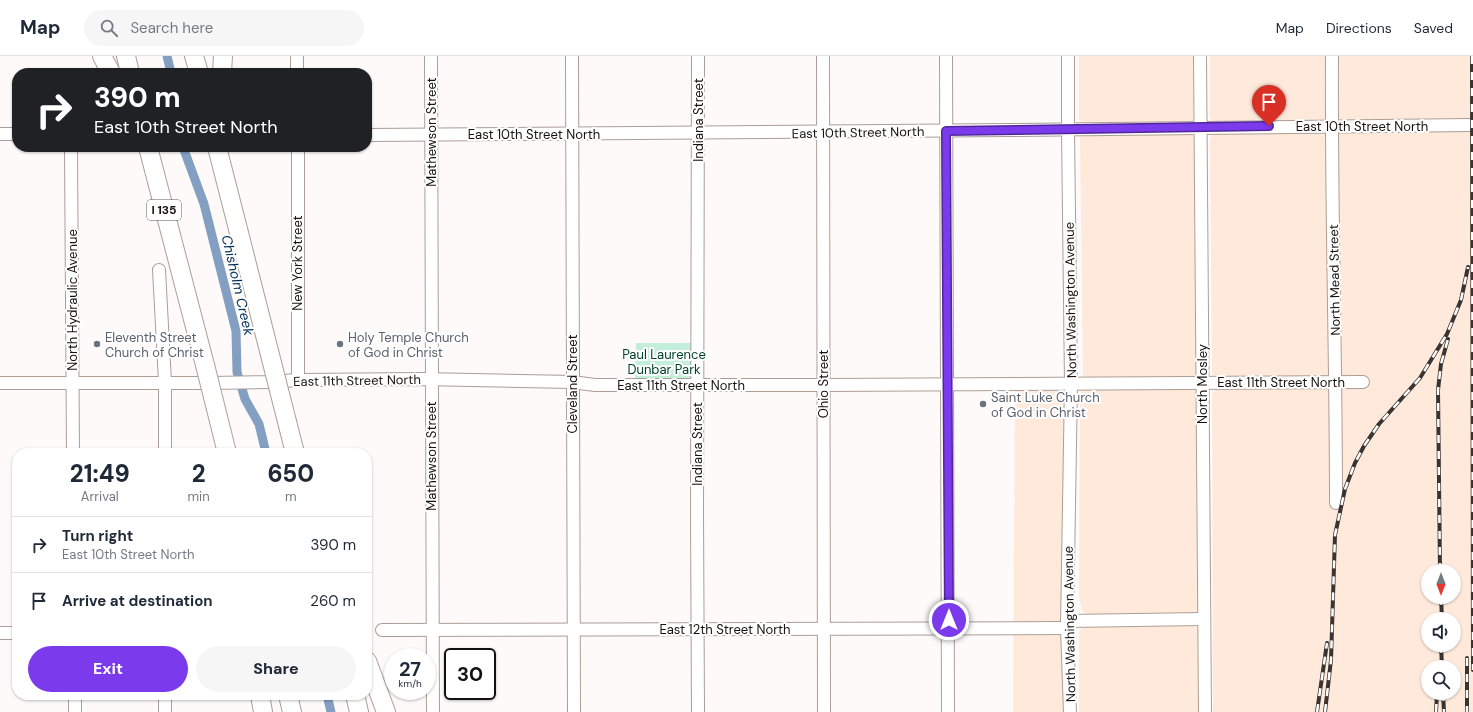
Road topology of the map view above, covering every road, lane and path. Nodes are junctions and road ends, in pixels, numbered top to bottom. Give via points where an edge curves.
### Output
1 (102, 56) edge
2 (126, 56) edge
3 (194, 56) edge
4 (223, 56) edge
5 (297, 56) edge
6 (430, 56) edge
7 (572, 56) edge
8 (698, 56) edge
9 (823, 56) edge
10 (946, 56) edge
11 (1068, 56) edge
12 (1200, 56) edge
13 (1332, 56) edge
14 (108, 68) edge
15 (129, 68) edge
16 (198, 68) edge
17 (222, 68) edge
18 (297, 68) edge
19 (1468, 125) dead end
20 (1332, 126) junction
21 (1200, 127) junction
22 (1068, 129) junction
23 (946, 131) junction
24 (823, 132) junction
25 (698, 133) junction
26 (0, 134) edge
27 (12, 134) edge
28 (431, 134) junction
29 (572, 134) junction
30 (372, 135) edge
31 (71, 152) edge
32 (139, 152) edge
33 (149, 152) edge
34 (218, 152) edge
35 (228, 152) edge
36 (298, 152) edge
37 (238, 229) junction
38 (159, 270) dead end
39 (180, 272) junction
40 (205, 365) junction
41 (431, 379) junction
42 (298, 380) junction
43 (165, 382) junction
44 (572, 382) junction
45 (1202, 382) junction
46 (1336, 382) junction
47 (1363, 382) dead end
48 (0, 383) edge
49 (73, 383) junction
50 (1071, 383) junction
51 (948, 384) junction
52 (698, 385) junction
53 (823, 385) junction
54 (73, 448) edge
55 (164, 448) edge
56 (219, 448) edge
57 (227, 448) edge
58 (294, 448) edge
59 (1336, 503) dead end
60 (1204, 619) junction
61 (1067, 625) junction
62 (824, 628) junction
63 (949, 628) junction
64 (432, 629) junction
65 (573, 629) junction
66 (698, 629) junction
67 (382, 630) dead end
68 (0, 633) edge
69 (12, 633) edge
70 (372, 674) edge
71 (75, 700) edge
72 (165, 700) edge
73 (261, 700) edge
74 (289, 700) edge
75 (356, 700) edge
76 (75, 712) edge
77 (165, 712) edge
78 (263, 712) edge
79 (292, 712) edge
80 (359, 712) edge
81 (386, 712) edge
82 (433, 712) edge
83 (574, 712) edge
84 (698, 712) edge
85 (824, 712) edge
86 (948, 712) edge
87 (1070, 712) edge
88 (1205, 712) edge

1 - 14 highway
2 - 15 highway
3 - 16 highway
4 - 17 highway
5 - 18 street
6 - 28 street, Mathewson Street
7 - 29 street, Cleveland Street
8 - 25 street, Indiana Street
9 - 24 street, Ohio Street
10 - 23 street
11 - 22 street, North Washington Avenue
12 - 21 street, North Mosley
13 - 20 street, North Mead Street
19 - 20 street, East 10th Street North
20 - 21 street, East 10th Street North
20 - 46 street, North Mead Street
21 - 22 street, East 10th Street North
21 - 45 street, North Mosley
22 - 23 street, East 10th Street North
22 - 50 street, North Washington Avenue
23 - 24 street, East 10th Street North
23 - 51 street
24 - 25 street, East 10th Street North
24 - 53 street, Ohio Street
25 - 29 street, East 10th Street North
25 - 52 street, Indiana Street
26 - 27 street
28 - 29 street, East 10th Street North
28 - 30 street, East 10th Street North
28 - 41 street, Mathewson Street
29 - 44 street, Cleveland Street
31 - 49 street, North Hydraulic Avenue
32 - 39 highway via 155,206
33 - 39 highway, I 135
34 - 37 highway
35 - 37 highway
36 - 42 street, New York Street
37 - 58 highway, bridge
38 - 43 street
39 - 40 highway, I 135
40 - 56 highway, bridge
40 - 57 highway, I 135, bridge
41 - 42 street, East 11th Street North
41 - 44 street, East 11th Street North
41 - 64 street, Mathewson Street
42 - 43 street, East 11th Street North
43 - 49 street, East 11th Street North
43 - 55 street
44 - 52 street, East 11th Street North via 595,385
44 - 65 street, Cleveland Street
45 - 46 street, East 11th Street North
45 - 50 street, East 11th Street North
45 - 60 street, North Mosley
46 - 47 street, East 11th Street North
46 - 59 street, North Mead Street
48 - 49 street, East 11th Street North
49 - 54 street, North Hydraulic Avenue
50 - 51 street, East 11th Street North
50 - 61 street, North Washington Avenue
51 - 53 street, East 11th Street North
51 - 63 street
52 - 53 street, East 11th Street North
52 - 66 street, Indiana Street
53 - 62 street, Ohio Street
60 - 61 street, East 12th Street North
60 - 88 street, North Mosley
61 - 63 street, East 12th Street North
61 - 87 street, North Washington Avenue
62 - 63 street, East 12th Street North
62 - 66 street, East 12th Street North
62 - 85 street, Ohio Street
63 - 86 street
64 - 65 street, East 12th Street North
64 - 67 street, East 12th Street North
64 - 82 street, Mathewson Street
65 - 66 street, East 12th Street North
65 - 83 street, Cleveland Street
66 - 84 street, Indiana Street
68 - 69 street
70 - 81 highway
71 - 76 street
72 - 77 street
73 - 78 highway
74 - 79 highway
75 - 80 highway

